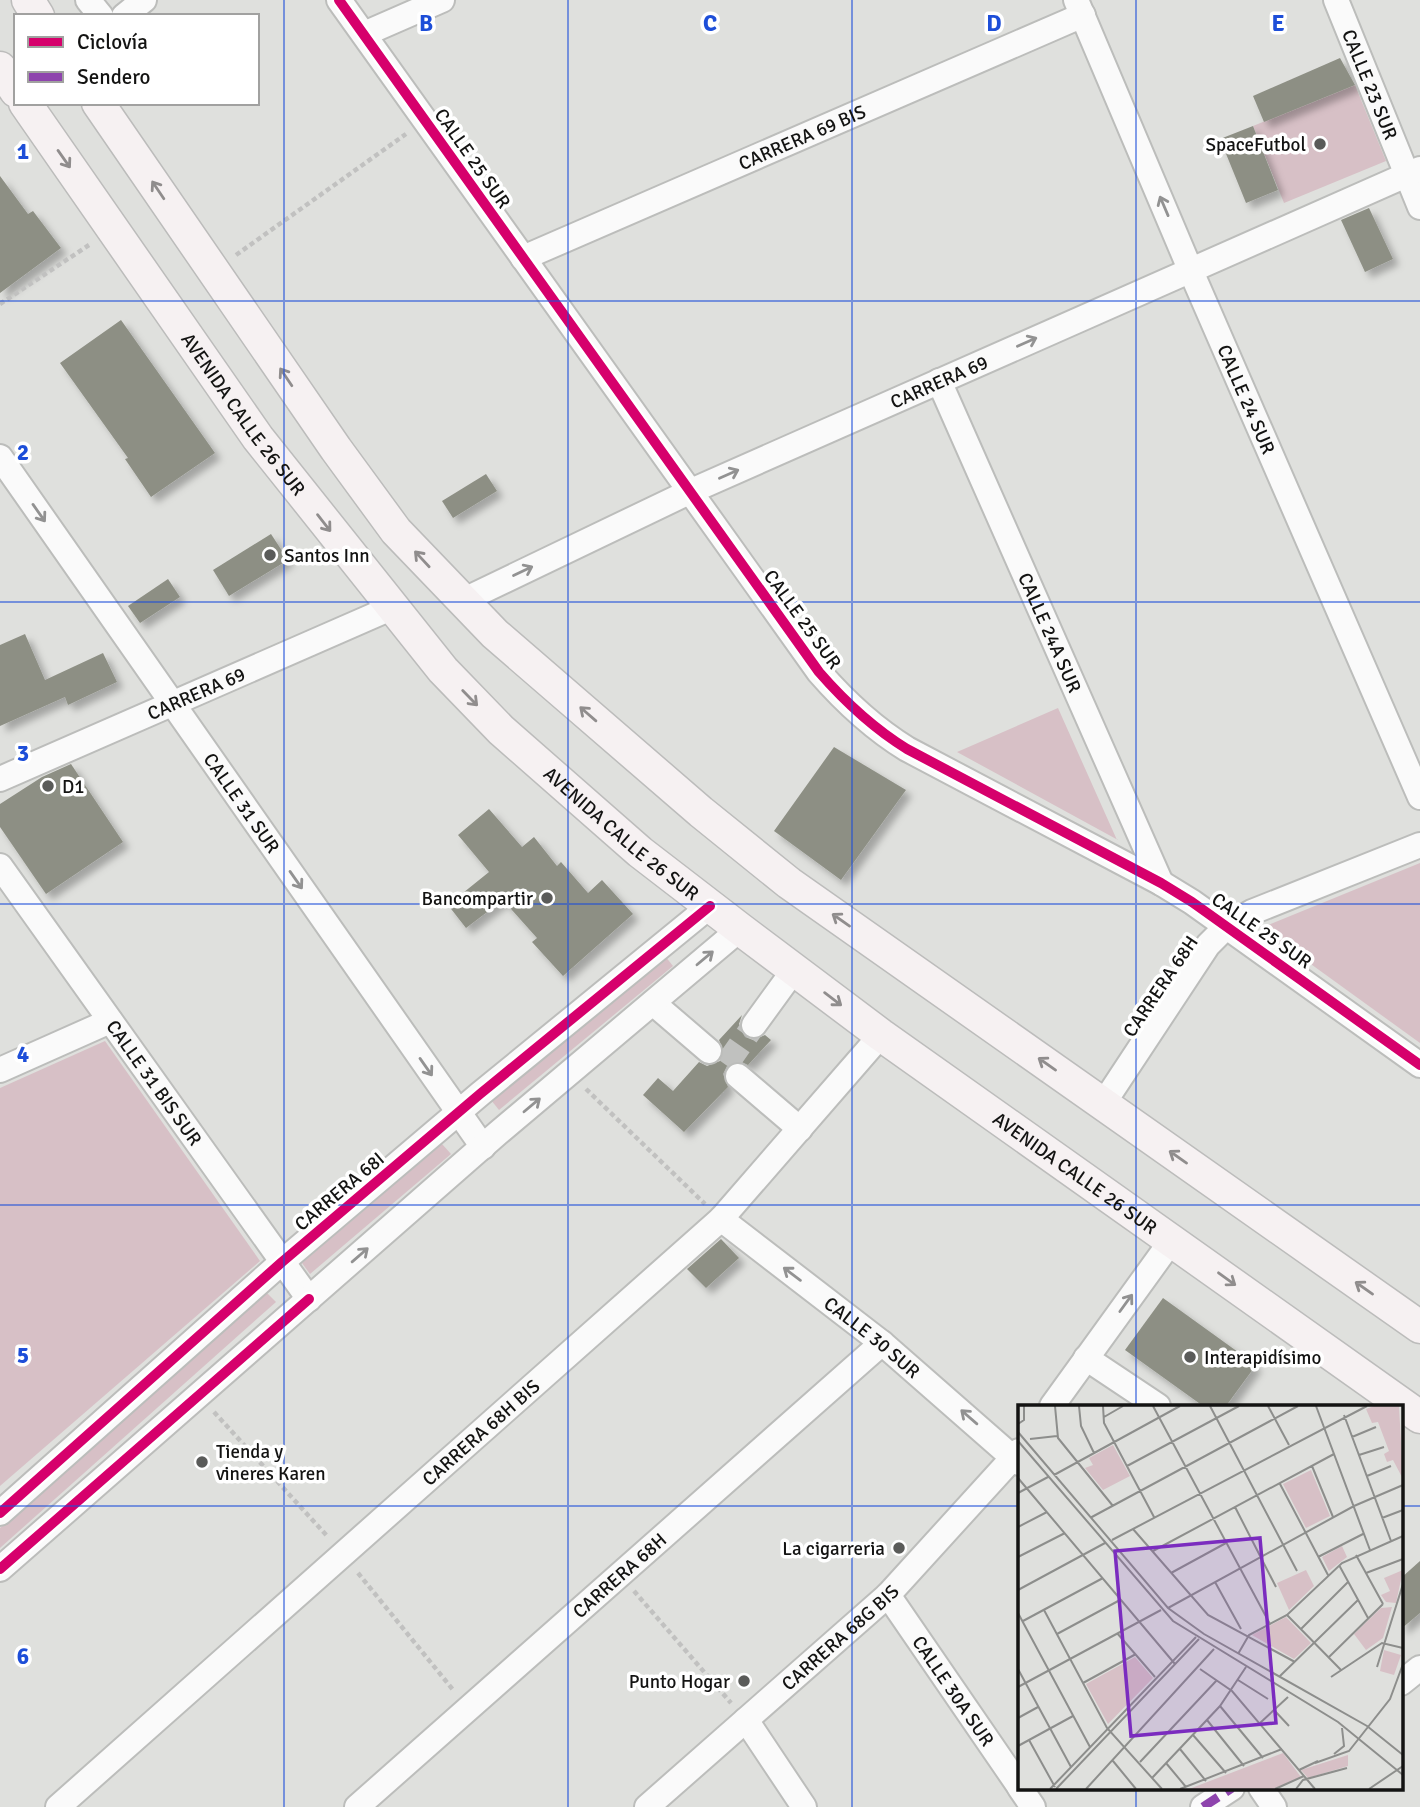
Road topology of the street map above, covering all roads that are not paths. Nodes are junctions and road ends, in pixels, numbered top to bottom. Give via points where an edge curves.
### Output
1 (88, 0) edge
2 (144, 0) edge
3 (339, 0) edge
4 (442, 0) edge
5 (1336, 0) edge
6 (1079, 7) edge
7 (99, 14) edge
8 (126, 14) edge
9 (364, 34) junction
10 (0, 68) edge
11 (14, 87) edge
12 (26, 105) edge
13 (99, 105) edge
14 (1414, 172) edge
15 (1420, 207) edge
16 (523, 258) junction
17 (1190, 269) junction
18 (939, 381) junction
19 (0, 457) edge
20 (7, 481) edge
21 (689, 492) junction
22 (462, 601) junction
23 (391, 608) junction
24 (173, 705) junction
25 (0, 779) edge
26 (1420, 797) edge
27 (1420, 845) edge
28 (0, 866) edge
29 (1161, 883) junction
30 (710, 906) junction
31 (1227, 926) junction
32 (740, 929) junction
33 (794, 970) junction
34 (653, 1003) junction
35 (110, 1021) junction
36 (754, 1025) tunnel mouth
37 (881, 1035) junction
38 (709, 1051) dead end
39 (1420, 1065) edge
40 (0, 1070) edge
41 (738, 1076) dead end
42 (1103, 1104) junction
43 (458, 1113) junction
44 (800, 1129) junction
45 (483, 1147) junction
46 (721, 1219) junction
47 (1172, 1240) junction
48 (282, 1262) junction
49 (309, 1300) junction
50 (1420, 1327) edge
51 (882, 1342) junction
52 (1086, 1358) junction
53 (1053, 1405) edge
54 (1156, 1405) edge
55 (1420, 1417) edge
56 (1018, 1457) edge
57 (0, 1513) edge
58 (0, 1569) edge
59 (888, 1595) junction
60 (746, 1720) junction
61 (1018, 1784) edge
62 (1022, 1790) edge
63 (1229, 1790) edge
64 (58, 1807) edge
65 (358, 1807) edge
66 (647, 1807) edge
67 (804, 1807) edge
68 (1033, 1807) edge
69 (1203, 1807) edge

1 - 7 street
2 - 8 street
3 - 9 street, CALLE 25 SUR
4 - 9 street
5 - 14 street, CALLE 23 SUR
6 - 16 street, CARRERA 69 BIS
17 -> 6 street, CALLE 24 SUR
9 - 16 street, CALLE 25 SUR
10 - 11 main road
12 -> 23 main road, AVENIDA CALLE 26 SUR via 258,438
22 -> 13 main road via 396,531 344,460
14 - 15 street, CALLE 23 SUR
14 - 17 street, CARRERA 69
16 - 21 street, CALLE 25 SUR
18 -> 17 street, CARRERA 69
17 - 26 street, CALLE 24 SUR
21 -> 18 street, CARRERA 69
18 - 29 street, CALLE 24A SUR
19 - 20 street, CALLE 31 SUR
20 -> 24 street, CALLE 31 SUR
22 -> 21 street, CARRERA 69
21 - 29 street, CALLE 25 SUR via 819,672 878,731
42 -> 22 main road via 789,883 650,768
23 - 24 street, CARRERA 69
23 -> 30 main road, AVENIDA CALLE 26 SUR via 501,730 640,852
24 - 25 street, CARRERA 69
24 -> 43 street, CALLE 31 SUR
27 - 31 street, CARRERA 68H
28 - 35 street, CALLE 31 BIS SUR
29 - 31 street, CALLE 25 SUR
30 - 32 main road, AVENIDA CALLE 26 SUR
30 - 43 street, CARRERA 68I
31 - 39 street, CALLE 25 SUR
31 - 42 street, CARRERA 68H via 1208,945
32 - 33 main road, AVENIDA CALLE 26 SUR
34 -> 32 street
33 - 36 street
33 -> 37 main road, AVENIDA CALLE 26 SUR
34 - 38 street
45 -> 34 street
35 - 40 street
35 - 48 street, CALLE 31 BIS SUR
37 - 44 street, CARRERA 68H BIS
37 - 47 main road, AVENIDA CALLE 26 SUR
41 - 44 street
50 -> 42 main road
43 - 45 street, CALLE 31 SUR
43 - 48 street, CARRERA 68I
44 - 46 street, CARRERA 68H BIS
49 -> 45 street
51 -> 46 street, CALLE 30 SUR
46 - 64 street, CARRERA 68H BIS
52 -> 47 street
47 -> 55 main road, AVENIDA CALLE 26 SUR
48 - 49 street, CALLE 31 BIS SUR
48 - 57 street, CARRERA 68I
49 - 58 street
56 -> 51 street, CALLE 30 SUR
51 - 65 street, CARRERA 68H
52 - 53 street
52 - 54 street
56 - 59 street, CARRERA 68G BIS
59 - 60 street, CARRERA 68G BIS
59 - 61 street, CALLE 30A SUR
60 - 66 street, CARRERA 68G BIS
60 - 67 street
62 - 68 street, CALLE 30A SUR
63 - 69 street

